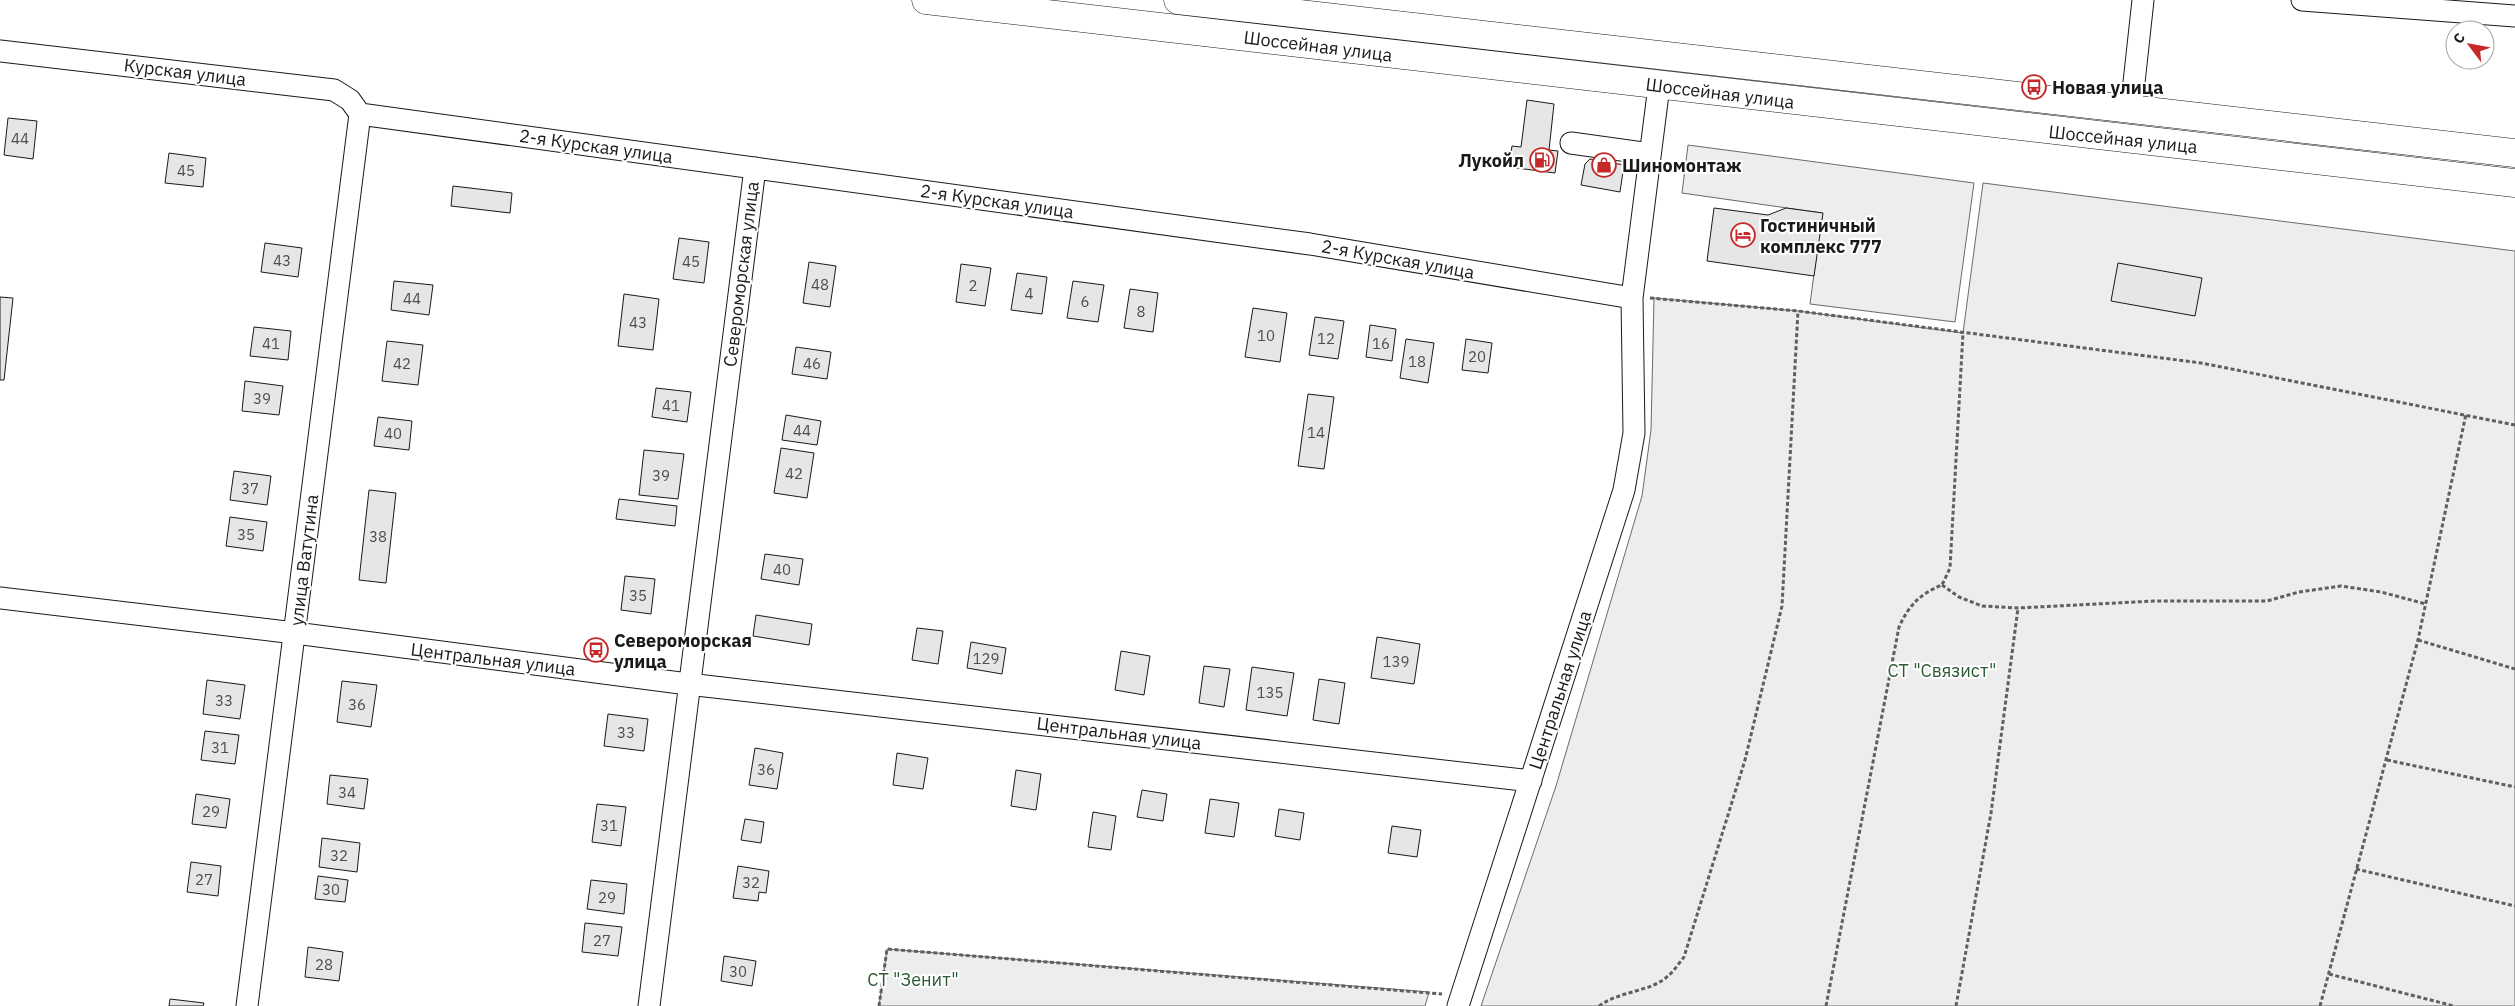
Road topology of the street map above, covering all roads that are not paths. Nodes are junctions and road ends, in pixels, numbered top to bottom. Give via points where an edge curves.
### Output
1 (926, 0) edge
2 (1178, 0) edge
3 (2143, 0) edge
4 (2302, 0) edge
5 (2515, 16) edge
6 (0, 51) edge
7 (1659, 86) junction
8 (2131, 110) junction
9 (360, 114) junction
10 (1571, 143) dead end
11 (2515, 153) edge
12 (1650, 154) junction
13 (755, 168) junction
14 (2515, 183) edge
15 (1632, 298) junction
16 (0, 598) edge
17 (294, 633) junction
18 (688, 684) junction
19 (1531, 780) junction
20 (1460, 1002) edge
21 (247, 1006) edge
22 (649, 1006) edge

1 - 7 highway, Шоссейная улица
2 - 8 highway, Шоссейная улица
3 - 8 street
4 - 5 street
6 - 9 street, Курская улица via 334,90 350,100
7 - 12 street, Центральная улица
7 - 14 highway, Шоссейная улица
8 - 11 highway, Шоссейная улица
9 - 13 street, 2-я Курская улица
9 - 17 street, улица Ватутина
10 - 12 street
12 - 15 street, Центральная улица
13 - 15 street, 2-я Курская улица via 1310,244
13 - 18 street, Североморская улица
15 - 19 street, Центральная улица via 1634,433 1624,490
16 - 17 street, Центральная улица
17 - 18 street, Центральная улица
17 - 21 street, улица Ватутина
18 - 19 street, Центральная улица
18 - 22 street, Североморская улица
19 - 20 street

